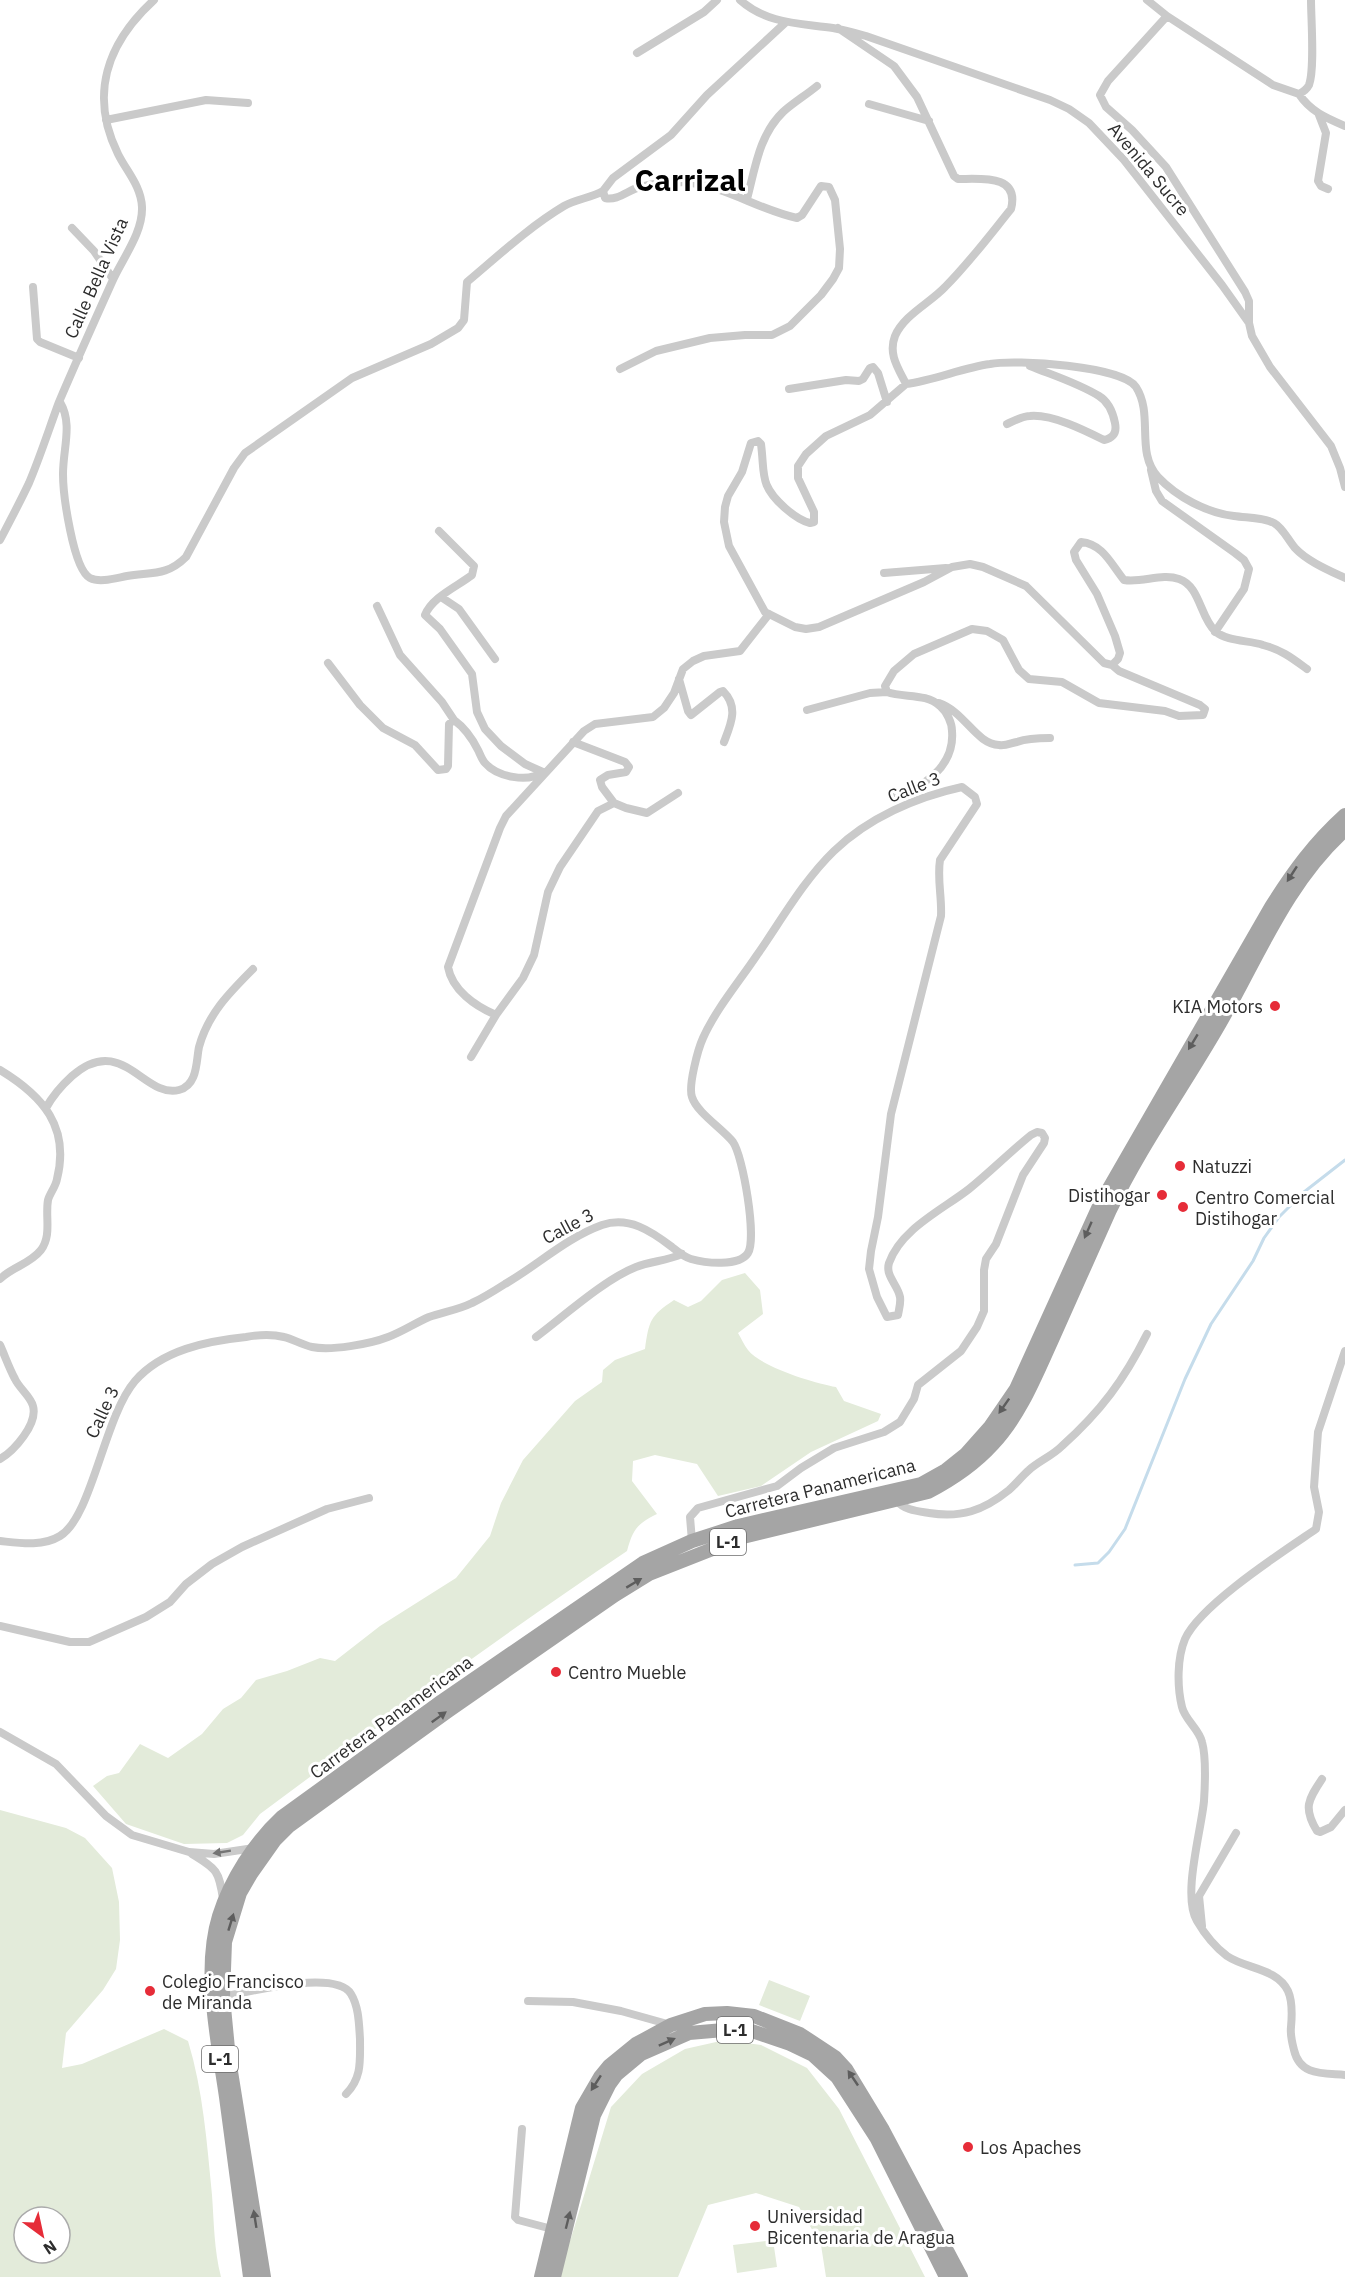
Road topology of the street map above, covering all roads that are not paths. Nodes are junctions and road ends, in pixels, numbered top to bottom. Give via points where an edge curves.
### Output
1 (154, 0) edge
2 (717, 0) edge
3 (740, 0) edge
4 (1147, 0) edge
5 (1311, 0) edge
6 (1167, 16) junction
7 (785, 22) junction
8 (838, 28) junction
9 (637, 53) dead end
10 (817, 87) dead end
11 (1299, 94) junction
12 (248, 103) dead end
13 (869, 104) dead end
14 (1319, 115) junction
15 (106, 120) junction
16 (929, 121) junction
17 (1345, 126) edge
18 (1328, 189) dead end
19 (603, 191) junction
20 (747, 199) junction
21 (72, 228) dead end
22 (113, 279) junction
23 (33, 287) dead end
24 (1249, 323) junction
25 (79, 358) junction
26 (1021, 362) junction
27 (620, 369) dead end
28 (906, 384) junction
29 (789, 389) dead end
30 (60, 402) junction
31 (887, 402) junction
32 (1007, 424) dead end
33 (1150, 466) junction
34 (1345, 488) edge
35 (440, 531) dead end
36 (0, 540) edge
37 (952, 567) junction
38 (1331, 571) junction
39 (884, 573) dead end
40 (1345, 578) edge
41 (1345, 585) edge
42 (441, 597) junction
43 (377, 606) dead end
44 (769, 614) junction
45 (1215, 632) junction
46 (495, 658) dead end
47 (328, 663) dead end
48 (1112, 665) junction
49 (1307, 669) dead end
50 (679, 678) junction
51 (887, 692) junction
52 (934, 702) junction
53 (807, 710) dead end
54 (454, 720) junction
55 (1050, 738) dead end
56 (573, 742) junction
57 (724, 742) dead end
58 (544, 772) junction
59 (678, 793) dead end
60 (891, 795) dead end
61 (614, 803) junction
62 (1345, 815) edge
63 (1345, 830) edge
64 (253, 969) dead end
65 (496, 1015) junction
66 (471, 1057) dead end
67 (0, 1070) edge
68 (46, 1108) junction
69 (681, 1254) junction
70 (0, 1280) edge
71 (1148, 1334) dead end
72 (536, 1337) dead end
73 (0, 1345) edge
74 (1345, 1351) edge
75 (0, 1459) edge
76 (369, 1498) dead end
77 (896, 1500) junction
78 (0, 1541) edge
79 (692, 1541) junction
80 (0, 1626) edge
81 (0, 1732) edge
82 (1322, 1779) dead end
83 (1345, 1810) edge
84 (1236, 1833) dead end
85 (254, 1848) junction
86 (189, 1852) junction
87 (224, 1905) junction
88 (1202, 1929) junction
89 (223, 1997) junction
90 (528, 2001) dead end
91 (671, 2025) junction
92 (1345, 2075) edge
93 (346, 2094) dead end
94 (522, 2129) dead end
95 (552, 2229) junction
96 (250, 2277) edge
97 (264, 2277) edge
98 (541, 2277) edge
99 (554, 2277) edge
100 (946, 2277) edge
101 (961, 2277) edge

1 - 15 street, Calle Bella Vista via 118,44 106,68
2 - 9 street
3 - 7 street, Avenida Sucre via 760,15
4 - 6 street
5 - 11 street via 1309,84
6 - 11 street via 1273,85
6 - 24 street via 1108,81 1101,99 1166,167 1245,292
7 - 8 street, Avenida Sucre
7 - 19 street via 707,95 671,135 613,178
8 - 16 street via 894,66
8 - 24 street, Avenida Sucre via 1050,100 1089,123 1124,160
10 - 20 street via 783,112 770,129 760,147
11 - 14 street
12 - 15 street via 206,100
13 - 16 street
14 - 17 street
14 - 18 street via 1326,133 1318,181
15 - 22 street, Calle Bella Vista via 111,139 137,184 142,207 140,225
16 - 28 street via 954,176 998,180 1014,198 1011,208 956,275 906,320 895,336 894,359
19 - 20 street via 605,198 614,199 637,187 680,182
19 - 30 street via 567,204 467,282 464,320 450,334 352,378 245,453 186,557 175,568 101,580 89,578 81,570 67,517 63,474 68,419
20 - 27 street via 762,209 797,218 820,186 829,187 835,200 840,249 839,268 833,279 790,326 772,335 691,342 656,351
21 - 22 street
22 - 25 street, Calle Bella Vista
23 - 25 street via 37,339
24 - 34 street, Avenida Sucre via 1270,367 1331,446
25 - 30 street, Calle Bella Vista
26 - 28 street via 991,363
26 - 32 street via 1100,397 1111,409 1115,433 1104,440 1070,424 1037,416
26 - 33 street via 1095,370 1123,376 1134,384 1145,412 1145,445
28 - 31 street
29 - 31 street via 859,381 873,367
30 - 36 street, Calle Bella Vista via 29,483
31 - 44 street via 870,415 826,436 798,466 798,478 814,512 814,522 810,524 772,497 764,481 761,444 752,443 729,496 724,522 735,561
33 - 38 street via 1167,485 1209,511 1276,524 1295,549
33 - 45 street via 1162,501 1235,553 1250,569 1244,589
35 - 42 street via 474,566 472,575
37 - 39 street
37 - 44 street via 819,627 795,627
37 - 48 street via 983,567 1026,586 1104,663
38 - 40 street
38 - 41 street
42 - 46 street via 459,609
42 - 58 street via 425,615 440,629 472,674 477,712 485,729 525,764
43 - 54 street via 400,655
44 - 50 street via 740,651 704,656 683,669
45 - 48 street via 1187,583 1178,578 1124,580 1098,547 1081,542 1074,552 1076,560 1097,594 1120,653
45 - 49 street via 1277,649
47 - 54 street via 383,728 415,745 438,770 448,766 448,730
48 - 51 street via 1200,705 1205,709 1203,715 1179,716 1099,703 1062,682 1029,679 1019,670 1003,640 987,631 972,629 914,654 894,671 885,686
50 - 56 street via 664,708 653,717 595,724
50 - 57 street via 692,715 720,692 726,693 733,707 733,721
51 - 52 street
51 - 53 street
52 - 55 street via 953,709 988,743 1007,745
52 - 60 street via 942,707 952,724 949,755 932,777
54 - 58 street via 471,737 485,763 499,773 536,777
56 - 58 street
56 - 61 street via 629,767 626,772 600,780
58 - 65 street via 500,828 448,967 450,979 465,996
59 - 61 street via 647,813
61 - 65 street via 598,811 560,867 548,892 534,956
62 -> 79 main road, Carretera Panamericana / L-1 via 1299,864 1271,907 1100,1204 1016,1389 966,1454 921,1484 738,1526
63 - 77 main road, Carretera Panamericana / L-1 via 1308,870 1281,912 1221,1022 1131,1170 1027,1395 1003,1432 955,1478 928,1492
64 - 68 street via 224,998 208,1022 193,1078 185,1087 167,1090 123,1065 107,1061 90,1063 52,1095
65 - 66 street
67 - 68 street
68 - 70 street via 61,1145 57,1181 48,1200 46,1240 33,1259
69 - 72 street via 637,1266 613,1279
69 - 78 street, Calle 3 via 635,1225 612,1223 569,1241 471,1304 434,1315 389,1337 329,1348 282,1336 252,1336 187,1348 149,1368 123,1398 71,1527 57,1538 39,1543
69 - 79 street, Calle 3 via 691,1259 730,1263 741,1261 751,1246 748,1195 735,1145 691,1096 701,1041 719,1010 834,851 869,824 905,806 962,787 968,790 977,804 940,860 941,916 891,1114 868,1269 883,1311 887,1317 898,1315 900,1298 888,1272 898,1246 1031,1135 1042,1133 1044,1143 1023,1175 996,1244 986,1259 984,1311 961,1351 918,1385 900,1422 884,1432 834,1448 777,1486 698,1508 690,1517
71 - 77 street via 1111,1396 1063,1446 1009,1490 966,1515 913,1510
73 - 75 street via 15,1380 33,1406 32,1420 23,1438
74 - 88 street via 1318,1432 1314,1487 1318,1526 1202,1615 1183,1646 1179,1683 1182,1708 1202,1742 1204,1799 1190,1889 1191,1907
76 - 80 street via 327,1509 242,1546 186,1584 170,1602 89,1642 70,1642
89 -> 77 main road, Carretera Panamericana / L-1 via 225,1942 240,1893 262,1857 289,1826 649,1574 743,1537
79 - 85 main road, Carretera Panamericana / L-1 via 644,1563 442,1701 282,1817
81 - 86 street via 56,1764 106,1816 132,1835
82 - 83 street via 1308,1804 1317,1831 1331,1827
84 - 88 street via 1199,1896
85 -> 86 street via 214,1854
85 - 87 main road, Carretera Panamericana / L-1
86 - 87 street via 220,1876
87 - 96 main road, Carretera Panamericana / L-1 via 214,1941 212,2004
88 - 92 street via 1226,1955 1275,1976 1288,1991 1295,2056 1306,2070
89 - 93 street via 316,1983 343,1987 351,1994 360,2041 360,2074
97 -> 89 main road, Carretera Panamericana / L-1 via 229,2059
90 - 91 street via 573,2002
91 -> 95 main road, L-1 via 622,2055 593,2088 582,2108
101 -> 91 main road, L-1 via 879,2122 857,2084 835,2057 800,2034 754,2016 705,2014
94 - 95 street via 516,2217
95 - 98 main road, L-1
99 -> 100 main road, L-1 via 594,2115 609,2085 641,2054 689,2033 724,2030 749,2030 790,2044 813,2055 837,2077 877,2139

